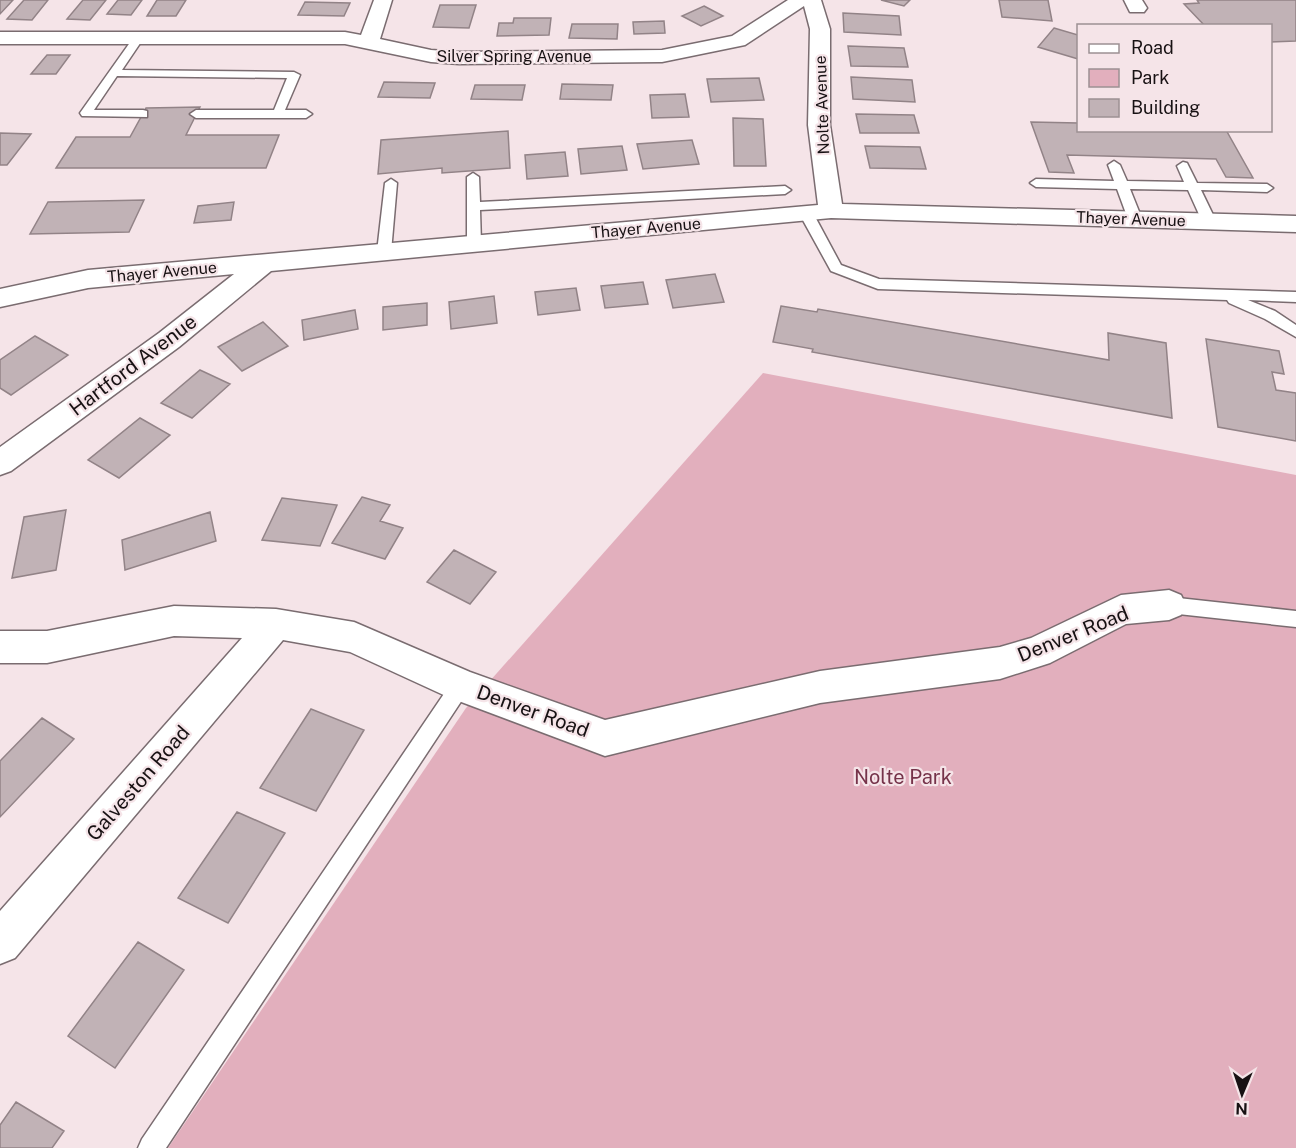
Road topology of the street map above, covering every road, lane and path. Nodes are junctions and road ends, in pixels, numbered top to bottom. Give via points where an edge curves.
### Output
1 (383, 0) edge
2 (801, 0) edge
3 (812, 0) edge
4 (140, 36) junction
5 (0, 38) edge
6 (369, 42) junction
7 (113, 73) junction
8 (143, 114) dead end
9 (196, 114) dead end
10 (278, 114) junction
11 (306, 114) dead end
12 (1113, 165) dead end
13 (1183, 166) dead end
14 (473, 177) dead end
15 (391, 183) dead end
16 (1036, 183) dead end
17 (1121, 185) junction
18 (1192, 186) junction
19 (1267, 188) dead end
20 (785, 190) dead end
21 (473, 206) junction
22 (818, 212) junction
23 (1135, 219) junction
24 (1209, 221) junction
25 (1296, 224) edge
26 (474, 244) junction
27 (384, 252) junction
28 (264, 263) junction
29 (1222, 296) junction
30 (1296, 297) edge
31 (0, 298) edge
32 (1296, 332) edge
33 (0, 463) edge
34 (1169, 605) joint
35 (1296, 619) edge
36 (276, 624) junction
37 (0, 647) edge
38 (461, 685) junction
39 (0, 943) edge
40 (151, 1148) edge

1 - 6 street
2 - 6 street, Silver Spring Avenue via 738,40 662,56 459,58
3 - 22 street, Nolte Avenue via 820,29
4 - 5 street, Silver Spring Avenue
4 - 6 street, Silver Spring Avenue via 345,38
4 - 7 lane
7 - 8 lane via 86,113
7 - 10 lane via 294,75
9 - 10 lane
10 - 11 lane
12 - 17 lane
13 - 18 lane
14 - 21 lane
15 - 27 lane
16 - 17 lane
17 - 18 lane
17 - 23 lane
18 - 19 lane
18 - 24 lane
20 - 21 lane
21 - 26 lane
22 - 23 street, Thayer Avenue
22 - 26 street, Thayer Avenue
22 - 29 lane via 836,268 878,284
23 - 24 street, Thayer Avenue
24 - 25 street, Thayer Avenue
26 - 27 street, Thayer Avenue
27 - 28 street, Thayer Avenue
28 - 31 street, Thayer Avenue via 88,279
28 - 33 street, Hartford Avenue via 169,340
29 - 30 lane
29 - 32 lane via 1270,315
34 - 35 lane
34 - 38 street, Denver Road via 1121,610 1038,652 1000,663 820,687 605,738
36 - 37 street, Denver Road via 174,621 47,647
36 - 38 street, Denver Road via 354,637
36 - 39 street, Galveston Road
38 - 40 lane

